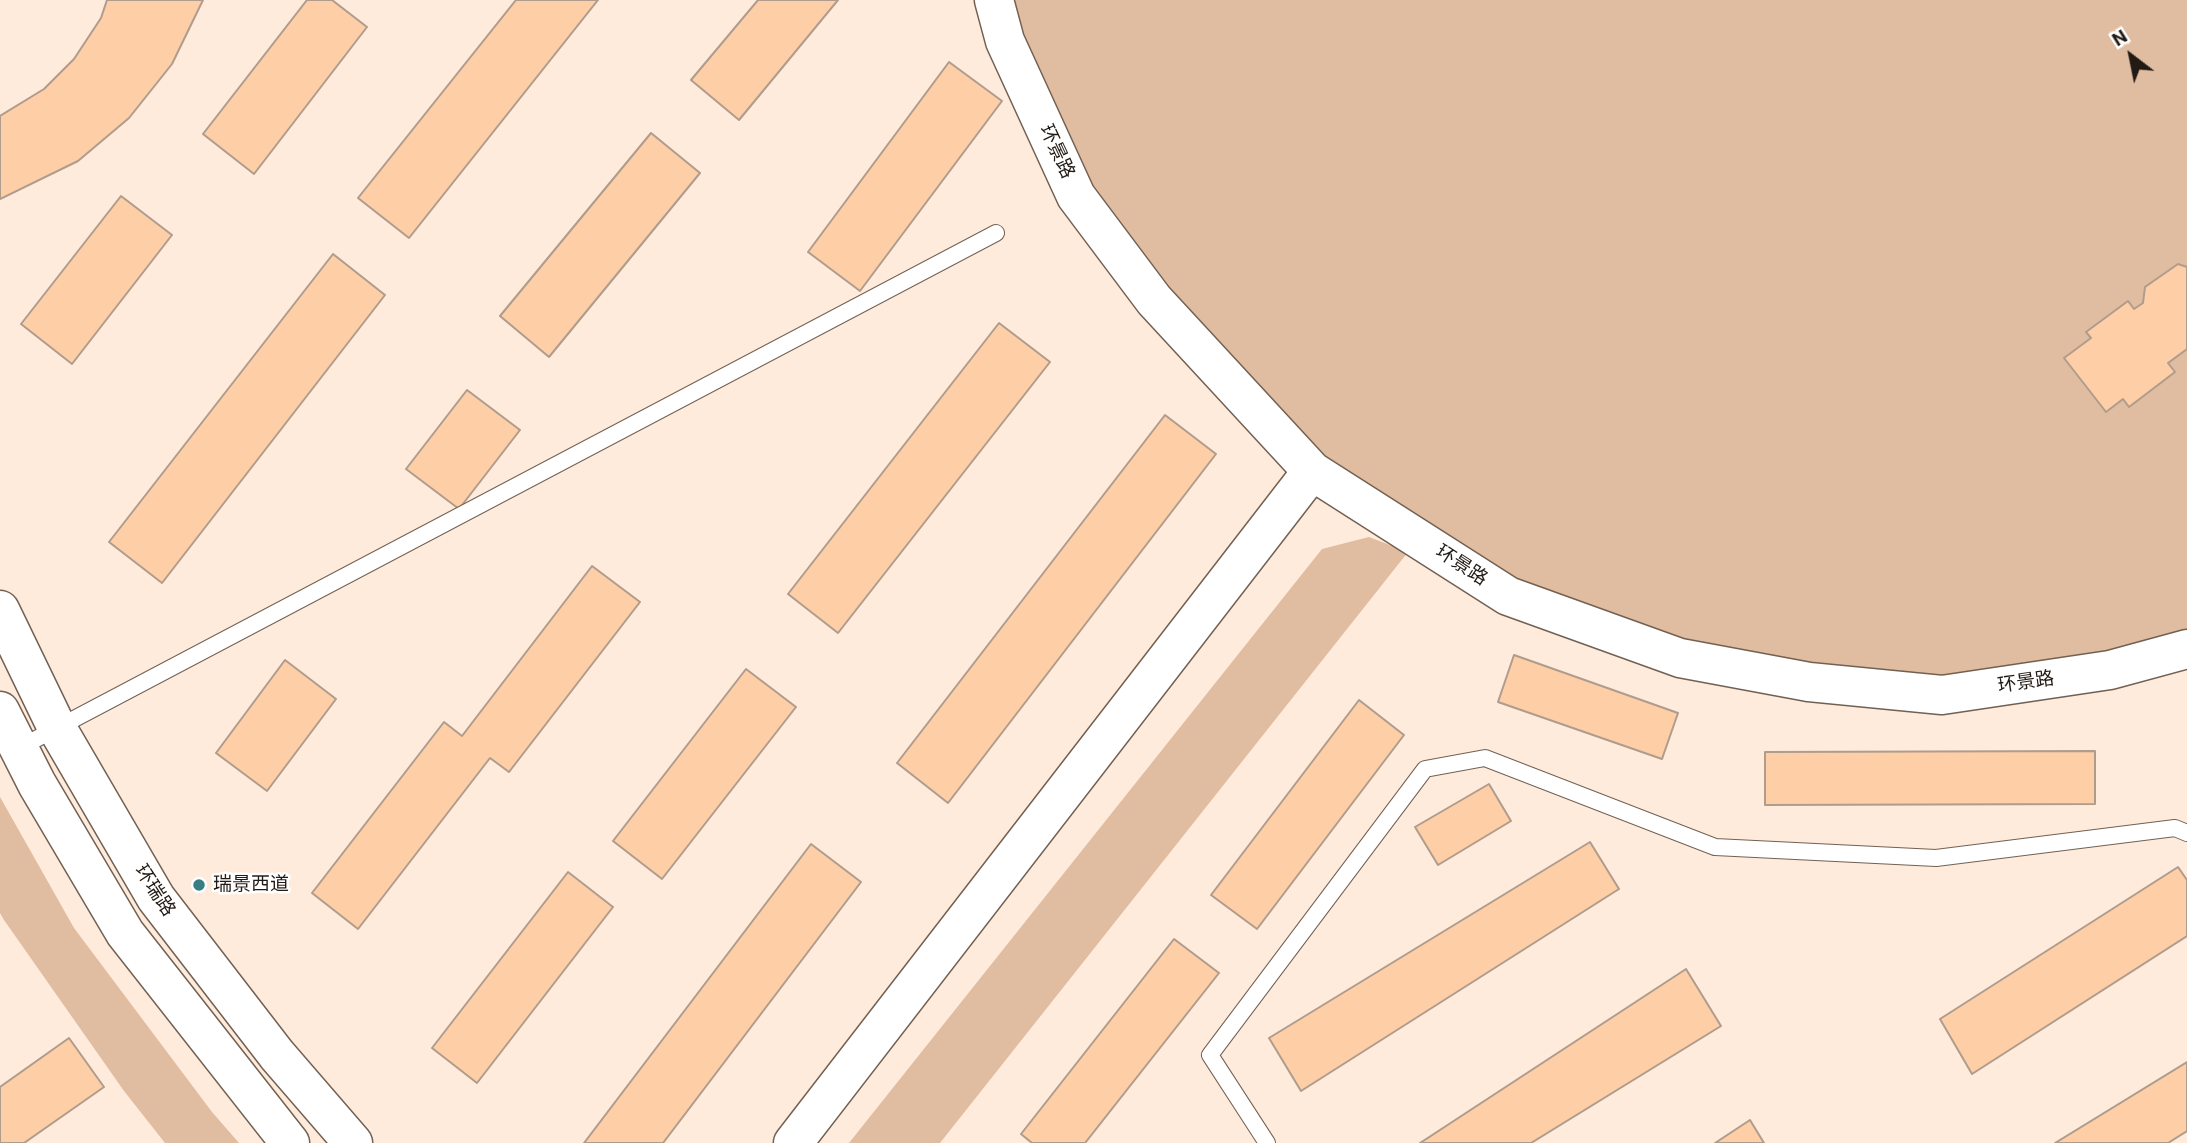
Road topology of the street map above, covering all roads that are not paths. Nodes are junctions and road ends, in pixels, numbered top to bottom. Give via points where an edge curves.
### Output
1 (994, 0) edge
2 (996, 233) dead end
3 (1312, 471) junction
4 (0, 610) edge
5 (2187, 649) edge
6 (0, 711) edge
7 (57, 728) junction
8 (17, 750) junction
9 (2187, 833) edge
10 (290, 1143) edge
11 (353, 1143) edge
12 (793, 1143) edge
13 (1266, 1143) edge

1 - 3 street, 环景路 via 1005,41 1076,196 1154,300
2 - 7 lane
3 - 5 street, 环景路 via 1508,596 1680,658 1809,682 1941,695 2110,670
3 - 12 street
4 - 7 street, 环瑞路
6 - 8 street
7 - 8 lane
7 - 11 street, 环瑞路 via 156,898
8 - 10 street via 125,933
9 - 13 lane via 2175,828 1936,858 1715,847 1485,758 1425,769 1210,1055

